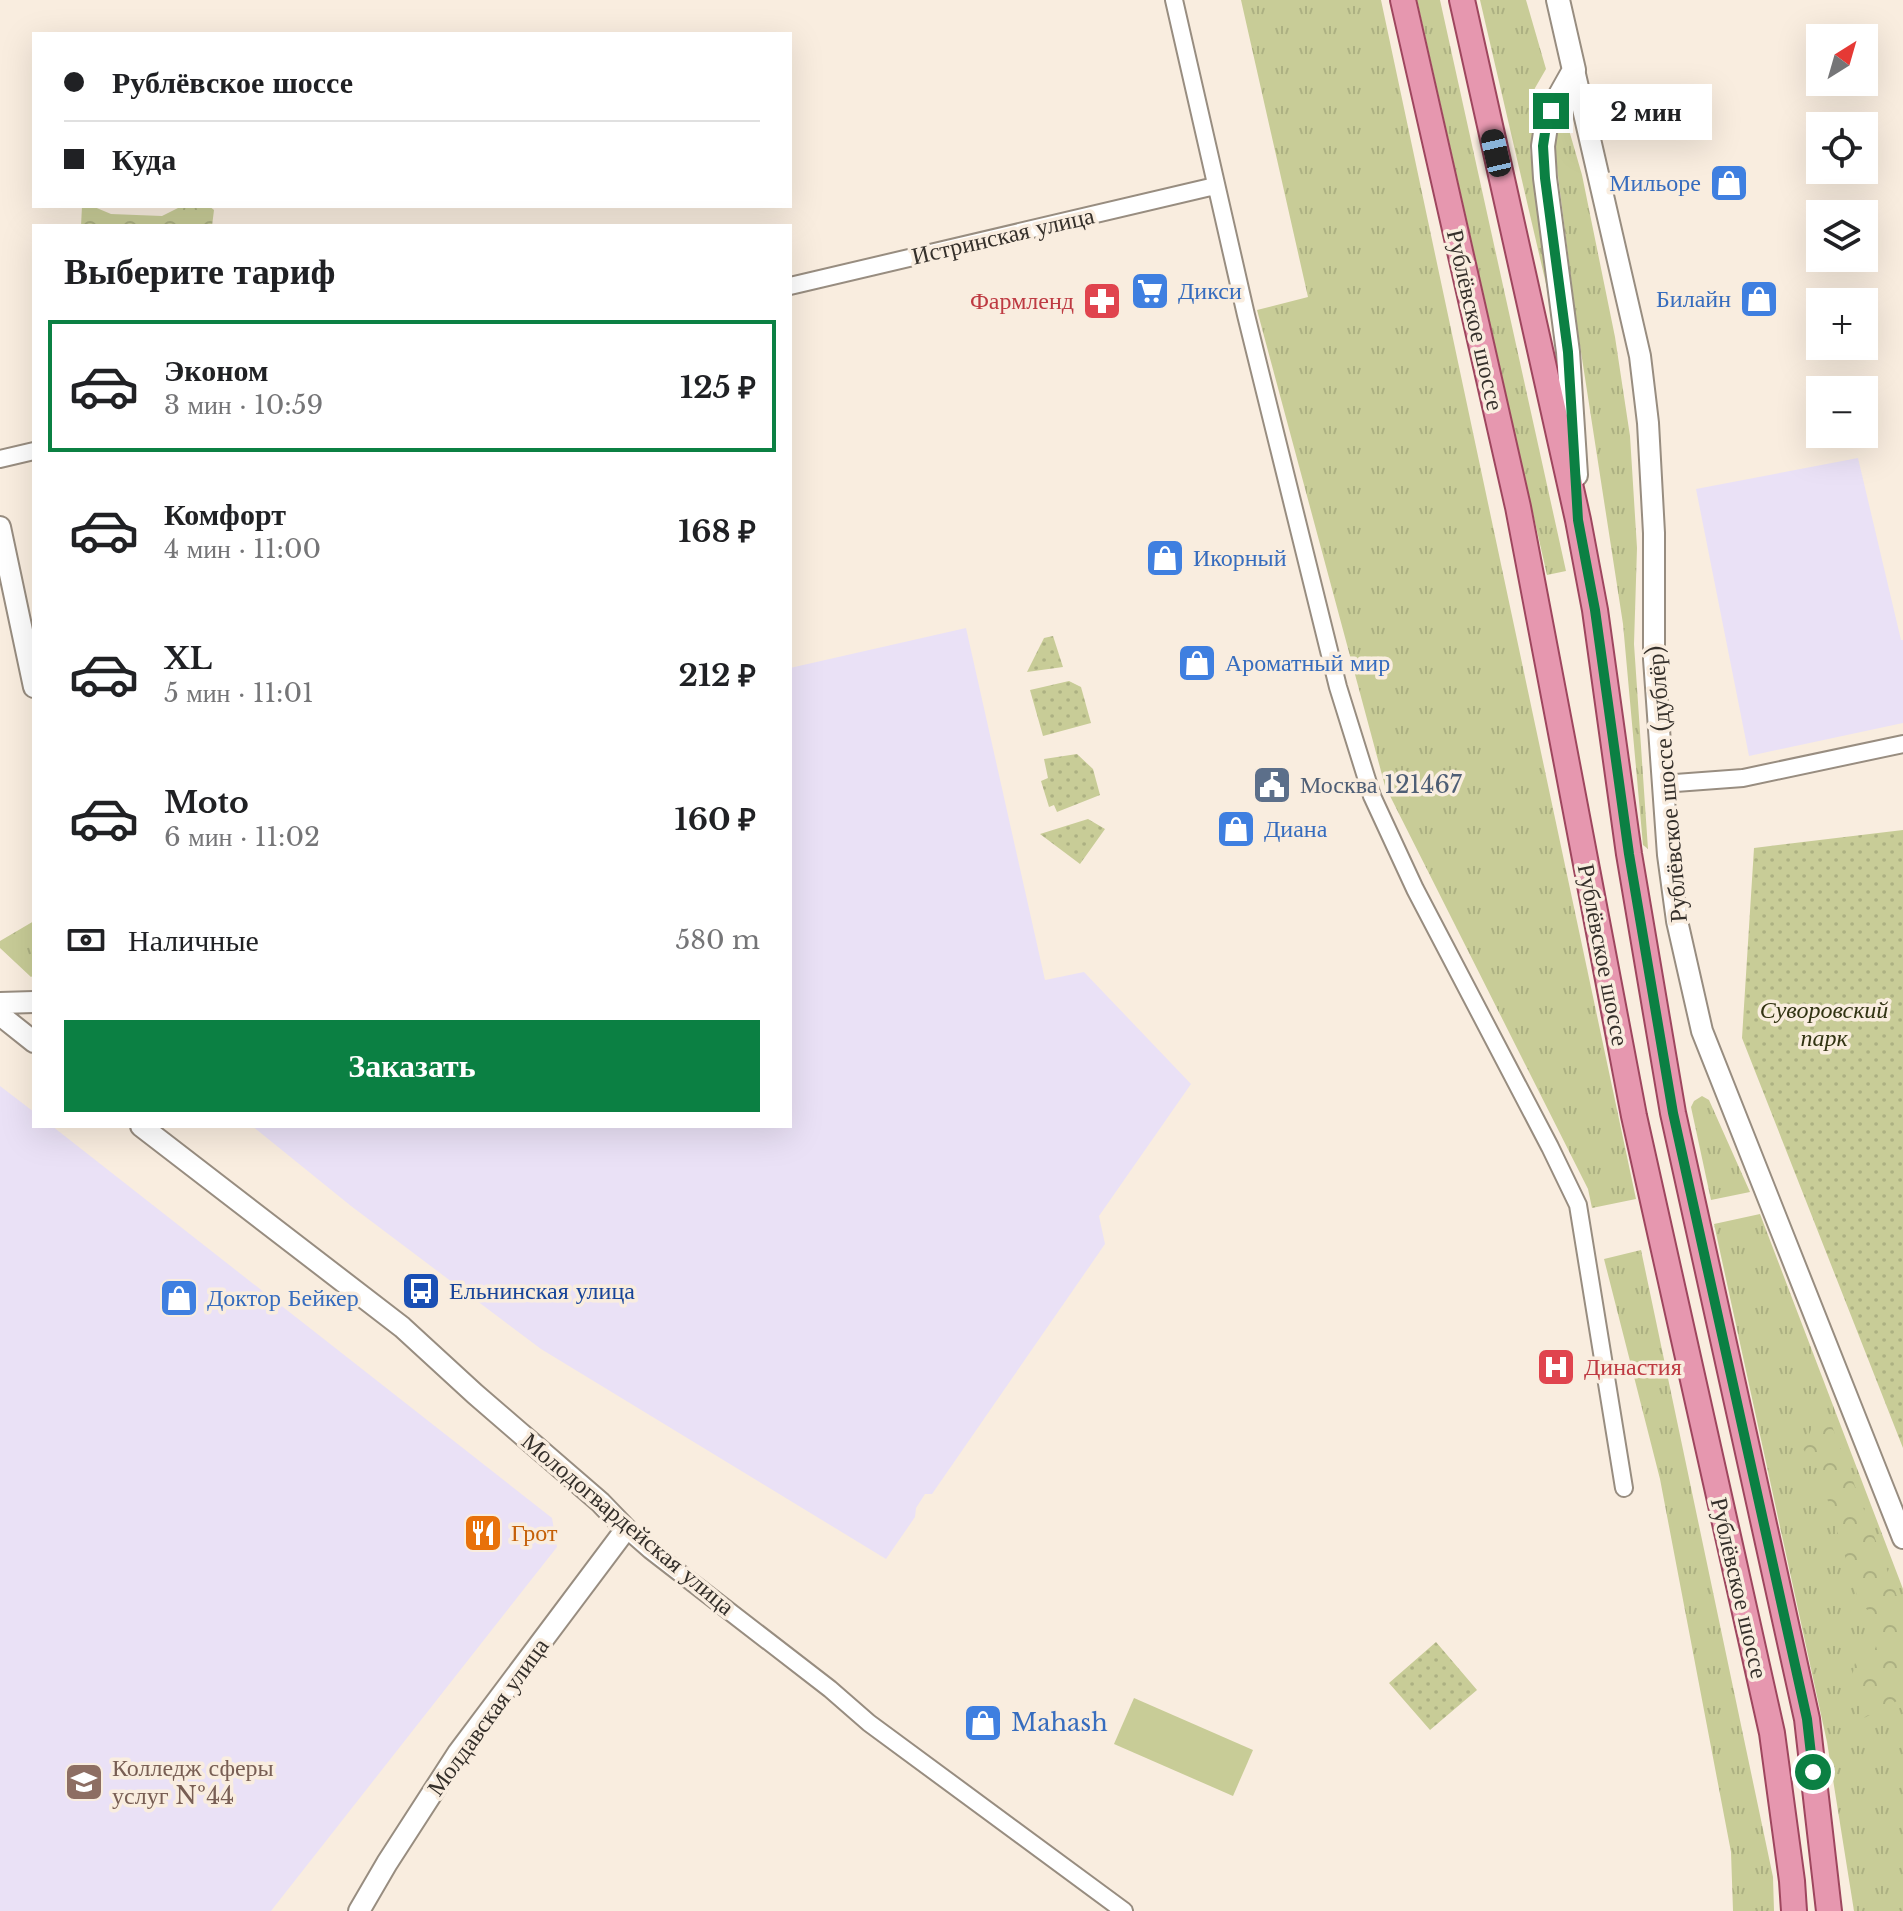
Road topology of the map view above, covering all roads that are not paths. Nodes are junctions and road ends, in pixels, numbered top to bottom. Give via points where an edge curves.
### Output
1 (1174, 0) edge
2 (1403, 0) edge
3 (1462, 0) edge
4 (1558, 0) edge
5 (1574, 70) junction
6 (1215, 186) junction
7 (792, 286) edge
8 (32, 451) edge
9 (0, 459) edge
10 (1578, 520) junction
11 (0, 527) edge
12 (32, 678) edge
13 (1903, 744) edge
14 (1662, 784) junction
15 (32, 1002) edge
16 (0, 1003) edge
17 (0, 1015) edge
18 (32, 1040) edge
19 (144, 1128) edge
20 (1624, 1488) dead end
21 (626, 1529) junction
22 (1903, 1538) edge
23 (359, 1911) edge
24 (1124, 1911) edge
25 (1794, 1911) edge
26 (1829, 1911) edge

1 - 6 street
2 - 25 main road, Рублёвское шоссе via 1518,507 1634,1116 1772,1733
3 - 10 main road, Рублёвское шоссе
4 - 5 main road, Рублёвское шоссе (дублёр)
5 - 10 main road via 1551,111 1543,146 1568,352
5 - 14 street, Рублёвское шоссе (дублёр) via 1637,341 1648,423
6 - 7 street, Истринская улица
6 - 20 street via 1334,671 1372,796 1578,1205
8 - 9 street
10 - 26 main road, Рублёвское шоссе via 1673,1113 1807,1719
11 - 12 street
13 - 14 street via 1743,778
14 - 22 street, Рублёвское шоссе (дублёр) via 1677,921 1702,1031
15 - 16 street
17 - 18 street
19 - 21 street, Молодогвардейская улица via 402,1327
21 - 23 street, Молдавская улица via 458,1753
21 - 24 street, Молодогвардейская улица via 869,1723

